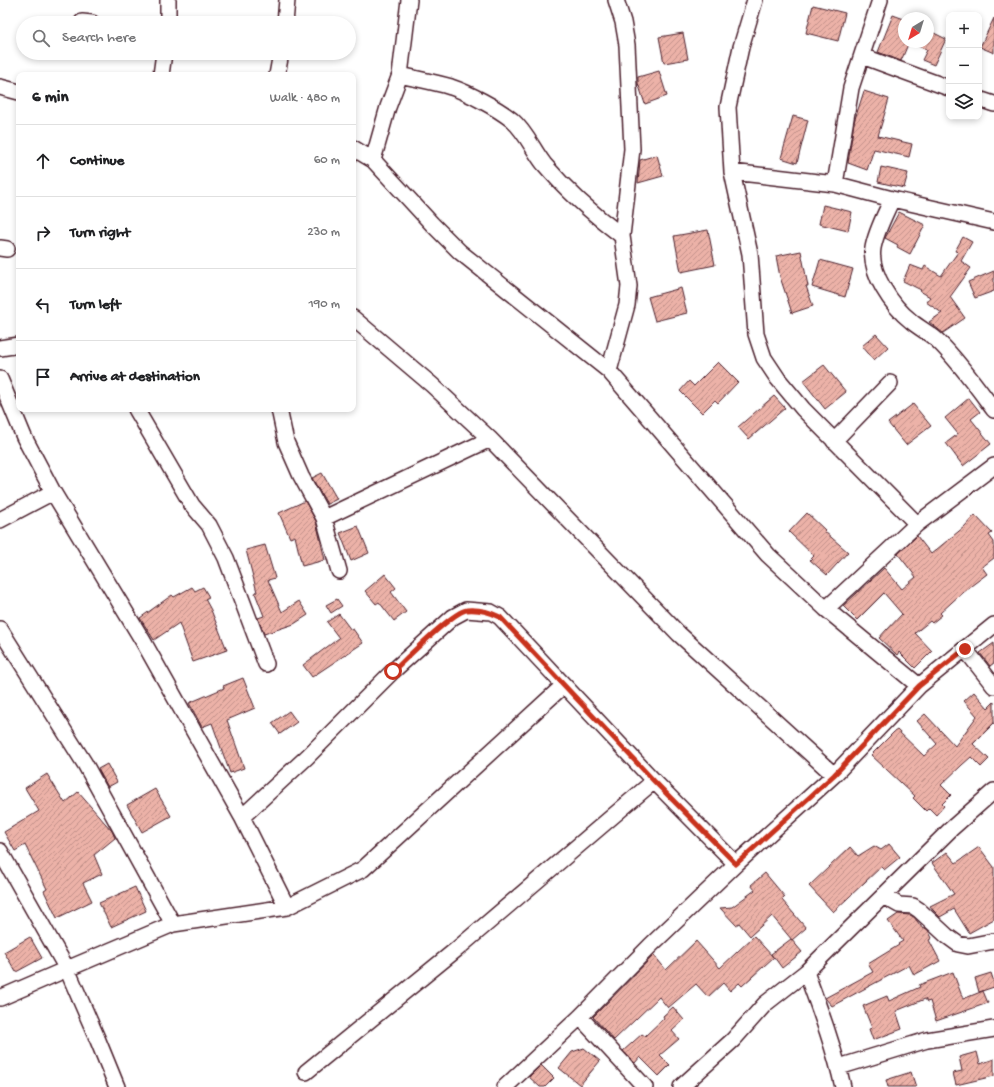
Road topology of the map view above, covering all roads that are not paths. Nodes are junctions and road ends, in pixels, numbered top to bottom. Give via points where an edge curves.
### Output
1 (168, 0) edge
2 (287, 0) edge
3 (409, 0) edge
4 (616, 0) edge
5 (755, 0) edge
6 (880, 0) edge
7 (168, 16) edge
8 (286, 16) edge
9 (862, 56) junction
10 (163, 60) edge
11 (280, 60) edge
12 (161, 72) edge
13 (278, 72) edge
14 (400, 75) junction
15 (0, 86) edge
16 (946, 87) edge
17 (16, 91) edge
18 (982, 99) edge
19 (994, 104) edge
20 (356, 150) edge
21 (373, 160) junction
22 (732, 172) junction
23 (835, 184) junction
24 (892, 199) junction
25 (994, 222) edge
26 (622, 236) junction
27 (356, 321) edge
28 (16, 345) edge
29 (0, 348) edge
30 (609, 370) junction
31 (0, 379) edge
32 (890, 383) dead end
33 (994, 410) edge
34 (138, 412) edge
35 (280, 412) edge
36 (490, 439) junction
37 (834, 440) junction
38 (994, 466) edge
39 (53, 492) junction
40 (324, 518) junction
41 (0, 520) edge
42 (918, 524) junction
43 (338, 571) dead end
44 (826, 609) junction
45 (994, 625) edge
46 (0, 629) edge
47 (965, 649) junction
48 (266, 664) dead end
49 (564, 685) junction
50 (919, 686) junction
51 (994, 686) edge
52 (834, 775) junction
53 (654, 781) junction
54 (994, 791) edge
55 (242, 817) junction
56 (0, 851) edge
57 (736, 864) junction
58 (884, 896) junction
59 (287, 907) junction
60 (173, 924) junction
61 (994, 941) edge
62 (67, 969) junction
63 (806, 972) junction
64 (0, 998) edge
65 (580, 1017) junction
66 (994, 1029) edge
67 (839, 1067) junction
68 (306, 1072) dead end
69 (117, 1087) edge
70 (505, 1087) edge
71 (645, 1087) edge
72 (681, 1087) edge
73 (843, 1087) edge

1 - 7 street
2 - 8 street
3 - 14 street
4 - 26 street via 627,45 632,149
5 - 22 street via 741,47 728,107
6 - 9 street
9 - 16 street
9 - 23 street via 851,88
10 - 12 street
11 - 13 street
14 - 21 street
14 - 26 street via 468,94 512,120 519,126 544,164 570,191
15 - 17 street
18 - 19 street
20 - 21 street
21 - 30 street via 460,252
22 - 23 street
22 - 37 street via 750,254 756,334 764,358 803,409
23 - 24 street
24 - 25 street
24 - 33 street via 873,248 874,269 896,307 911,322 940,342
26 - 30 street via 629,286 627,305
27 - 36 street via 432,385
28 - 29 street
30 - 44 street via 768,554
31 - 39 street via 24,438
32 - 37 street
34 - 48 street via 192,505 209,525 226,558
35 - 40 street via 286,442
36 - 40 street
36 - 52 street via 679,634
37 - 42 street
38 - 42 street
39 - 41 street
39 - 55 street via 143,641
40 - 43 street
42 - 44 street
44 - 50 street
45 - 47 street
46 - 60 street via 85,764
47 - 50 street
47 - 51 street
49 - 53 street
49 - 55 street via 500,617 491,612 466,610 453,617 403,662
49 - 59 street via 368,865
50 - 52 street
52 - 57 street
53 - 57 street
53 - 68 street via 457,949
54 - 58 street via 951,829
55 - 59 street
56 - 62 street
57 - 65 street
58 - 61 street via 899,905 913,906 958,944 968,946
58 - 63 street
59 - 60 street
60 - 62 street
62 - 64 street
62 - 69 street
63 - 67 street
63 - 72 street via 769,1000 733,1040
65 - 70 street
65 - 71 street
66 - 67 street via 927,1040
67 - 73 street

